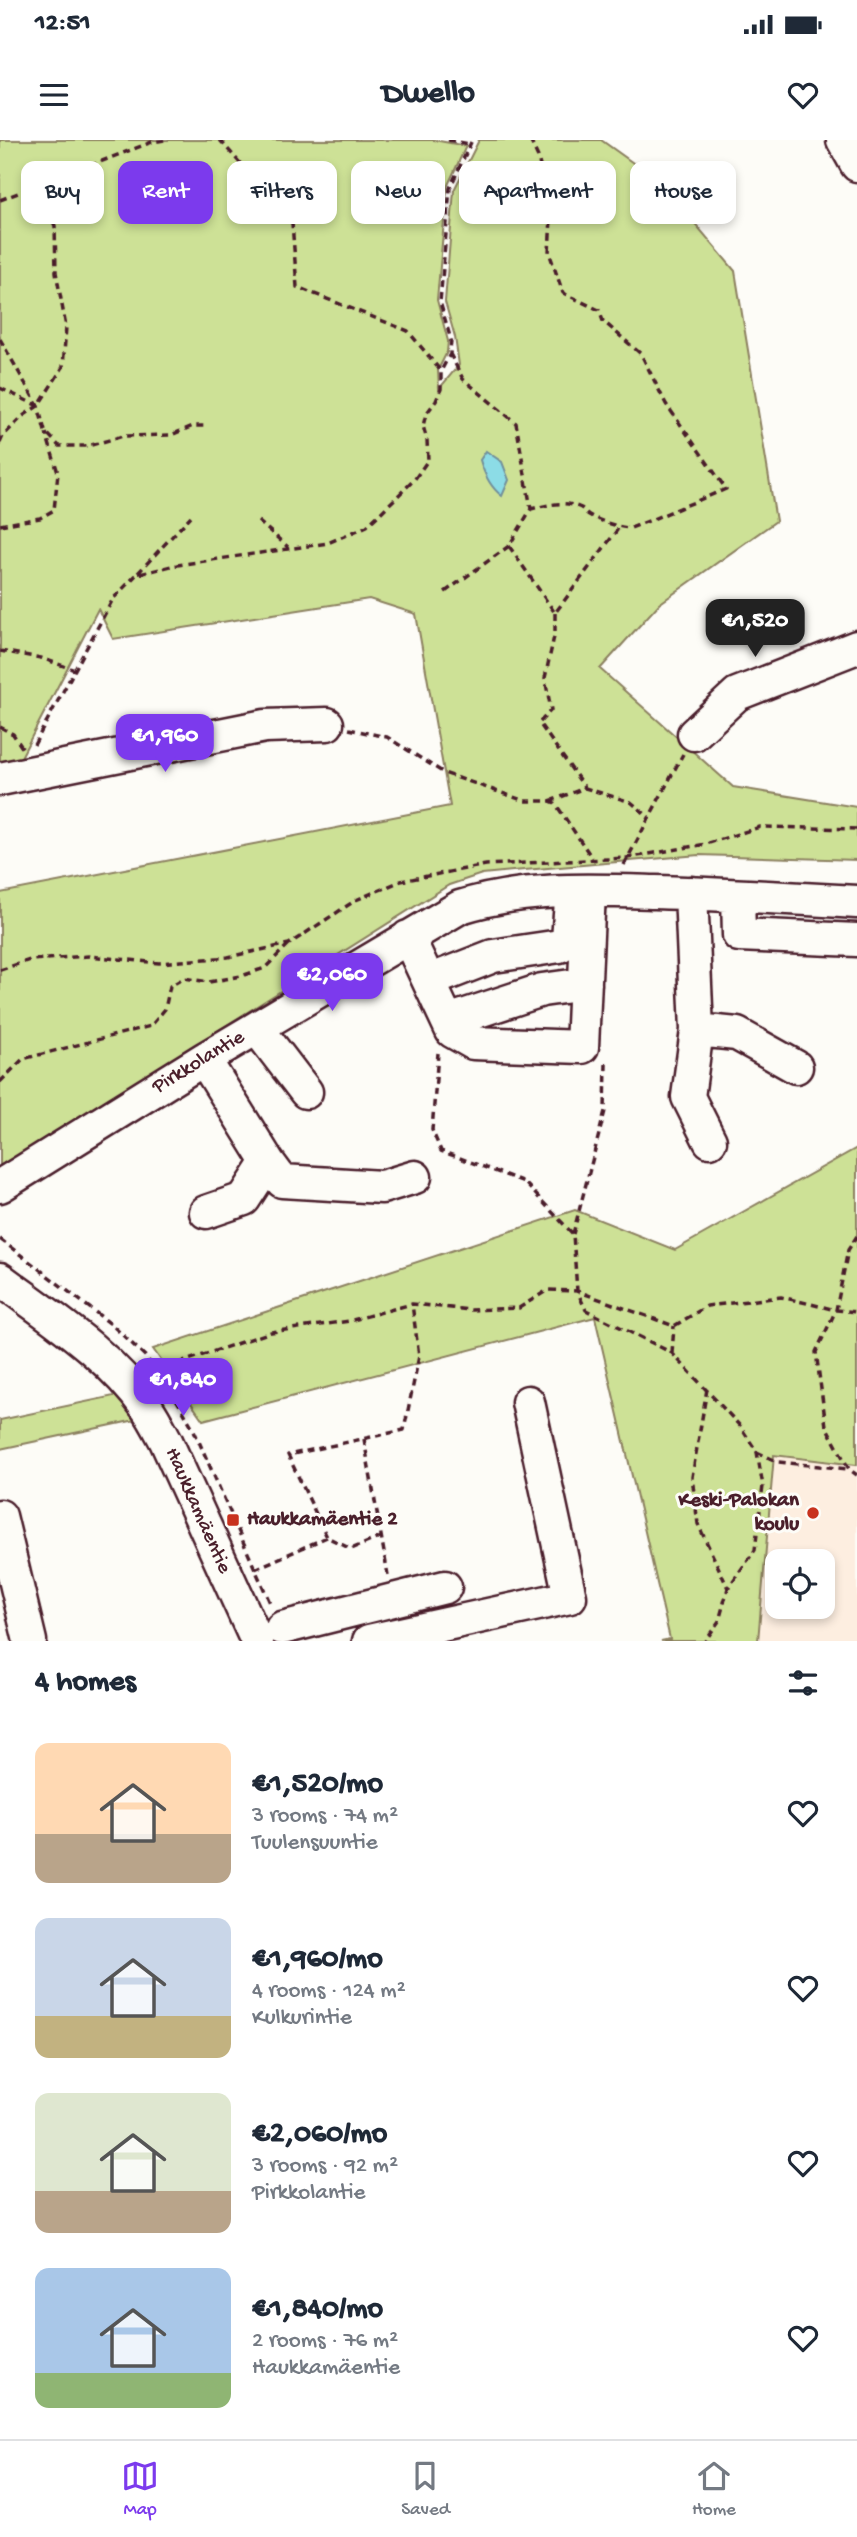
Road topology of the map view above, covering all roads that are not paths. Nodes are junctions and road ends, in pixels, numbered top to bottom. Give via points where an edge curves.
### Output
1 (843, 140) edge
2 (857, 165) edge
3 (857, 647) edge
4 (327, 724) road end
5 (694, 734) road end
6 (15, 771) edge
7 (580, 891) junction
8 (686, 893) junction
9 (738, 895) junction
10 (857, 902) edge
11 (408, 937) junction
12 (857, 940) edge
13 (429, 981) junction
14 (585, 984) junction
15 (448, 1021) junction
16 (257, 1028) junction
17 (697, 1030) junction
18 (204, 1059) junction
19 (796, 1067) dead end
20 (306, 1092) dead end
21 (710, 1140) dead end
22 (268, 1162) junction
23 (415, 1177) dead end
24 (0, 1186) edge
25 (206, 1212) dead end
26 (0, 1279) edge
27 (528, 1402) dead end
28 (0, 1516) edge
29 (445, 1587) dead end
30 (269, 1634) edge
31 (30, 1641) edge
32 (369, 1641) edge

1 - 2 street
3 - 5 street via 737,694
4 - 6 street via 265,726
7 - 8 street, Pirkkolantie
7 - 11 street, Pirkkolantie via 490,897 460,907
7 - 13 street via 568,939 560,946 493,956
7 - 14 street
8 - 9 street, Pirkkolantie
8 - 17 street
9 - 10 street, Pirkkolantie
9 - 12 street via 739,935
11 - 13 street
11 - 16 street, Pirkkolantie
13 - 15 street
14 - 15 street via 542,990
14 - 15 street via 582,1047 472,1043 453,1031
16 - 18 street, Pirkkolantie
16 - 20 street
17 - 19 street via 737,1034
17 - 21 street via 688,1097
18 - 22 street
18 - 24 street, Pirkkolantie
22 - 23 street via 282,1181 382,1187
22 - 25 street via 244,1199
26 - 30 street, Haukkamäentie via 91,1347 148,1409
27 - 32 street via 570,1597
28 - 31 street
29 - 30 street

